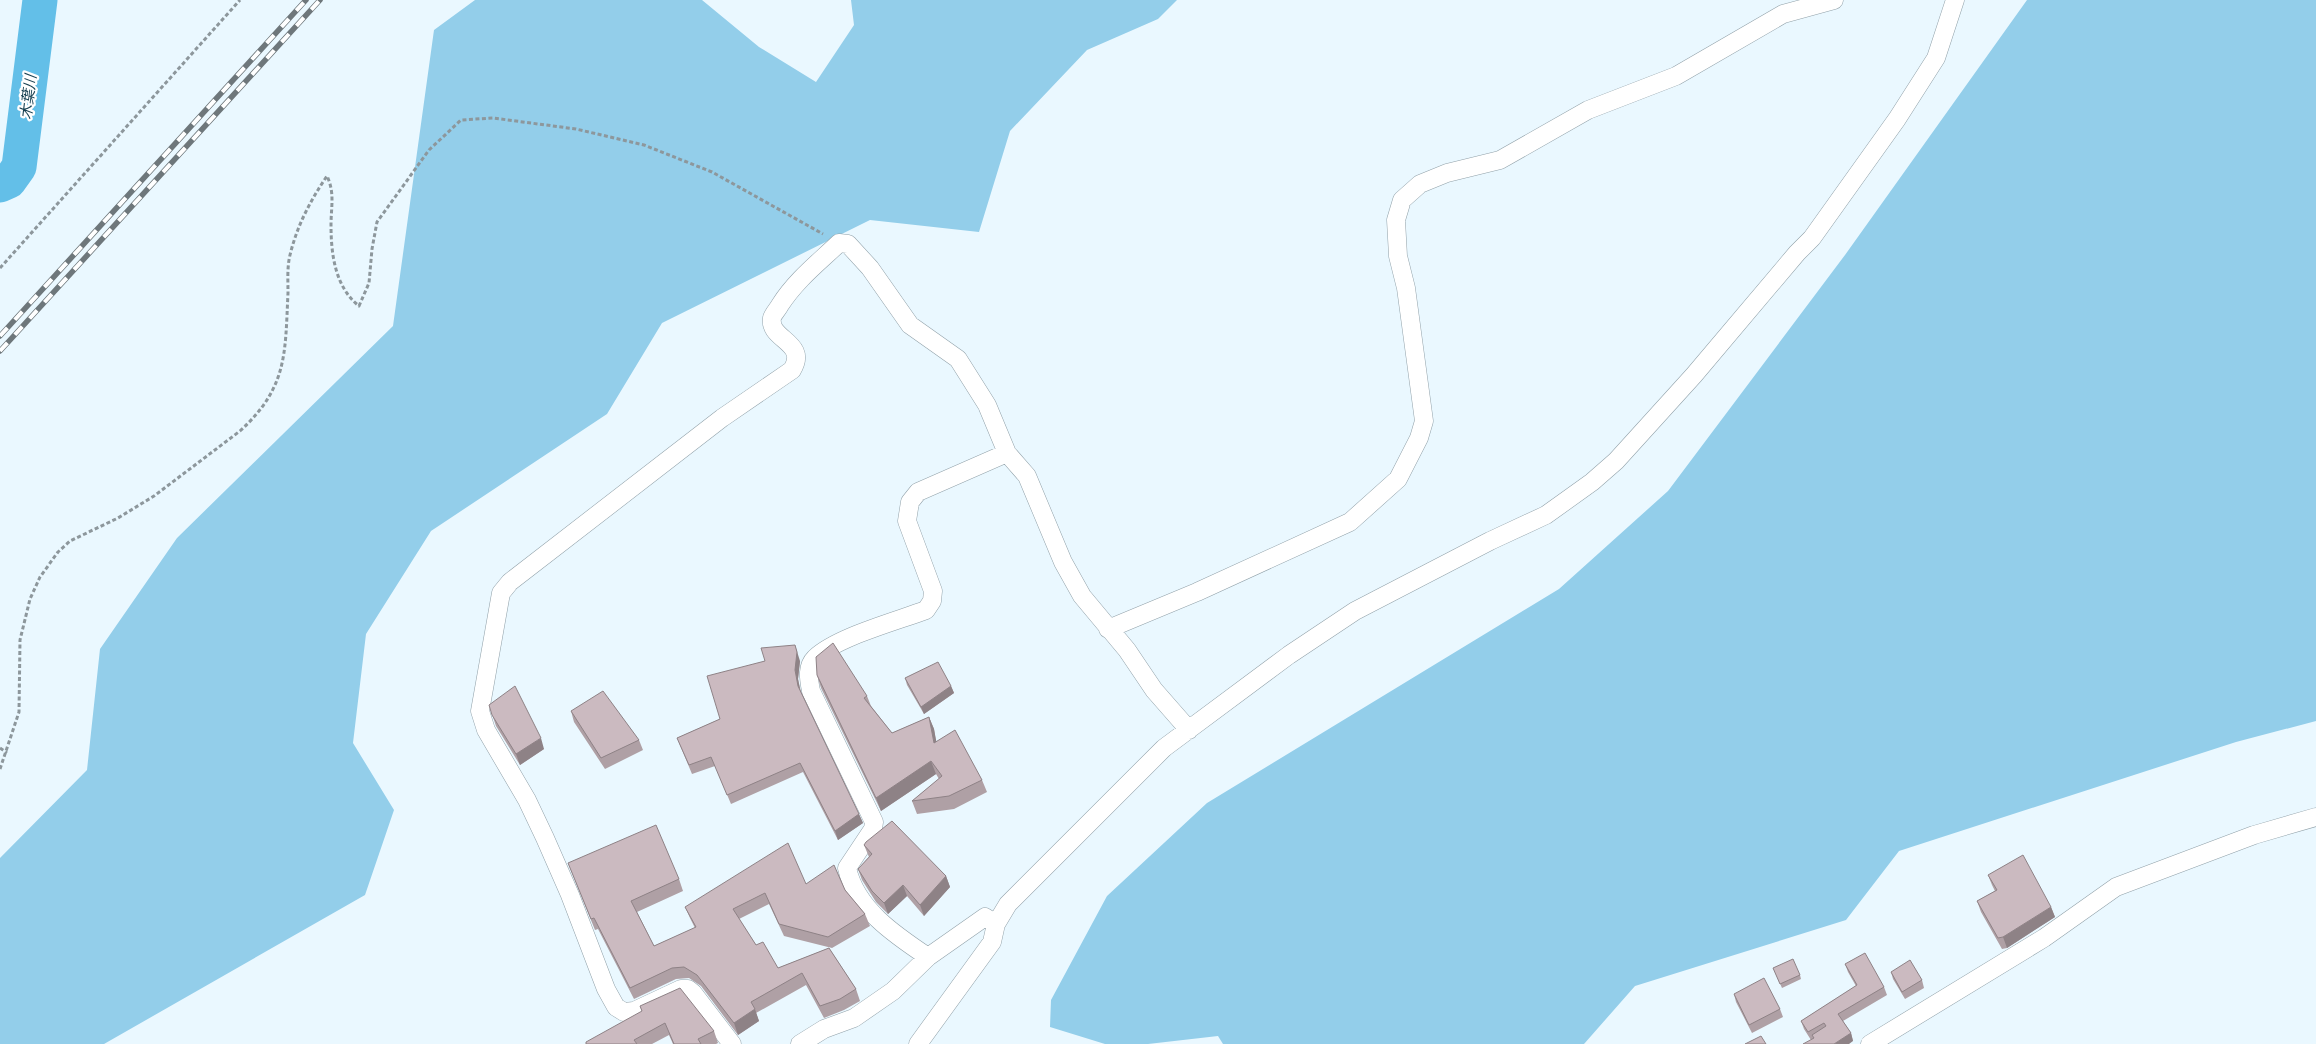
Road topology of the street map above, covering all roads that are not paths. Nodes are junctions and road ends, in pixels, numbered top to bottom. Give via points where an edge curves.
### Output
1 (1834, 0) edge
2 (1955, 0) edge
3 (1007, 453) junction
4 (1108, 628) junction
5 (1189, 730) junction
6 (2316, 817) edge
7 (996, 924) junction
8 (928, 957) junction
9 (732, 1044) edge
10 (800, 1044) edge
11 (918, 1044) edge
12 (1870, 1044) edge

1 - 4 street via 1783,14 1676,76 1588,110 1500,160 1447,173 1420,184 1408,194 1402,200 1396,220 1398,256 1406,288 1424,421 1398,479 1350,522 1197,592
2 - 5 street via 1936,58 1812,238 1796,252 1694,376 1616,461 1546,516 1355,611 1289,655
3 - 4 street via 1027,476 1063,562 1082,596
3 - 8 street via 918,492 910,502 907,521 933,590 932,602 926,610 846,639 815,658 809,670 811,691 874,822 873,829 847,868 850,884 884,927
3 - 9 street via 987,405 958,359 910,325 870,268 848,244 839,243 793,286 772,318 773,328 796,352 797,362 792,370 722,418 510,582 502,593 480,711 486,730 545,838 606,989 616,1008 624,1012 688,989
4 - 5 street via 1154,690
5 - 7 street via 1164,748 1008,904
6 - 12 street via 2254,835 2116,886 2044,938
7 - 8 street via 986,917
7 - 11 street via 992,942
8 - 10 street via 893,991 854,1018 824,1029

